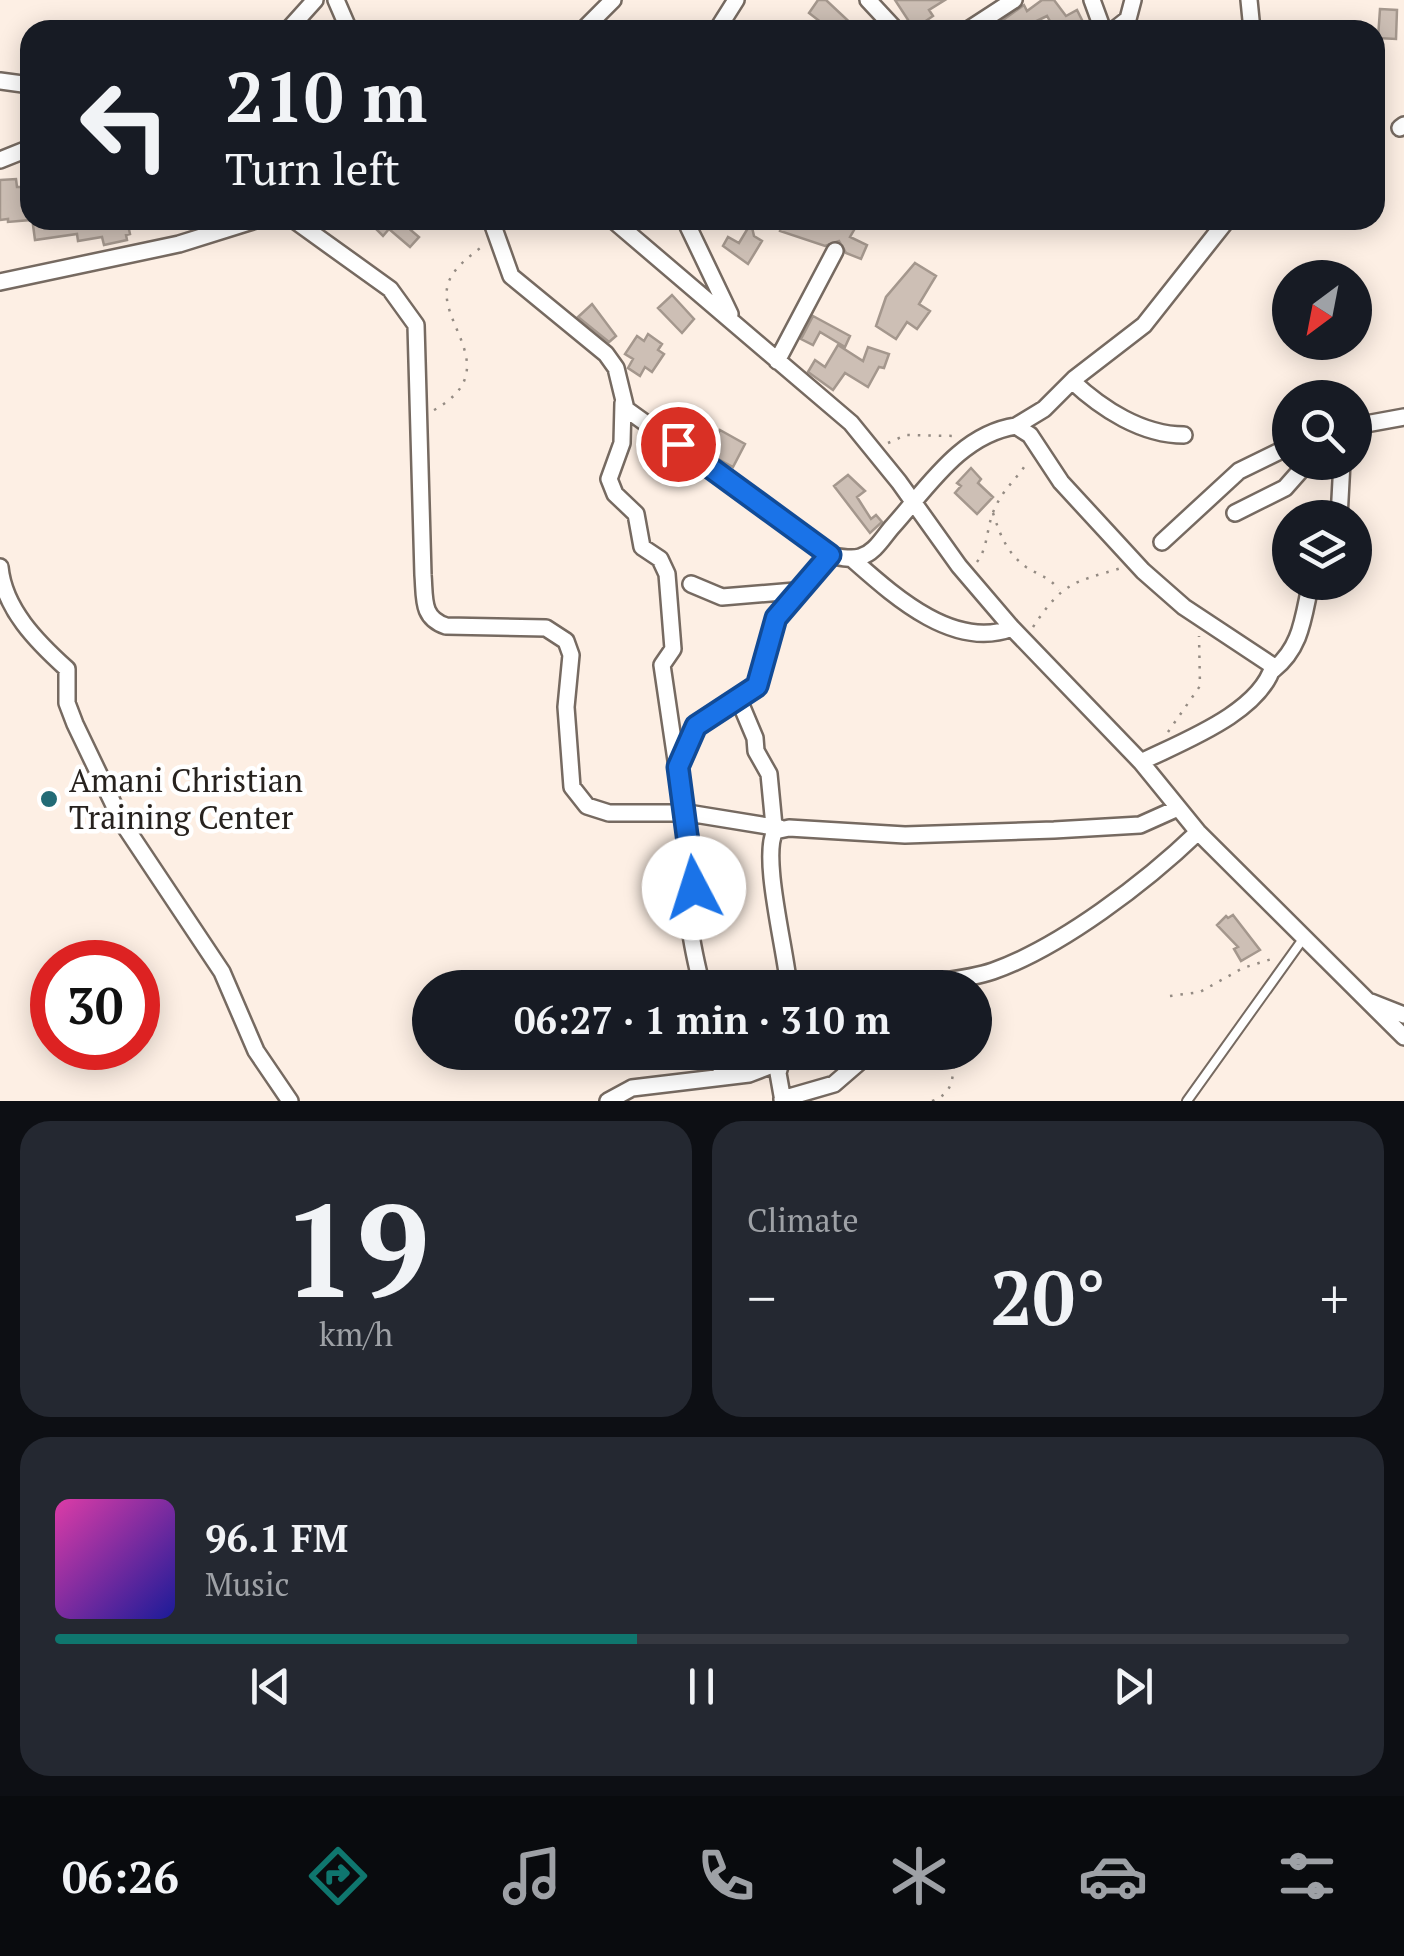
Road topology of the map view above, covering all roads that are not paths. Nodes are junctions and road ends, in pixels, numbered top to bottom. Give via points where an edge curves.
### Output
1 (315, 0) edge
2 (613, 0) edge
3 (868, 0) edge
4 (1014, 0) edge
5 (297, 20) edge
6 (593, 20) edge
7 (887, 20) edge
8 (983, 20) edge
9 (224, 230) edge
10 (308, 230) edge
11 (494, 230) edge
12 (626, 230) edge
13 (687, 230) edge
14 (1219, 230) edge
15 (835, 251) dead end
16 (0, 282) edge
17 (731, 318) junction
18 (778, 362) junction
19 (1072, 381) junction
20 (623, 403) junction
21 (1404, 418) edge
22 (1372, 423) edge
23 (1016, 426) junction
24 (1184, 435) dead end
25 (1272, 454) edge
26 (1292, 480) edge
27 (914, 503) junction
28 (1235, 514) dead end
29 (1162, 542) dead end
30 (830, 555) junction
31 (850, 558) junction
32 (0, 567) edge
33 (691, 584) dead end
34 (795, 592) junction
35 (1307, 600) edge
36 (1017, 634) junction
37 (1273, 670) junction
38 (739, 700) junction
39 (1142, 762) junction
40 (678, 767) junction
41 (1178, 808) junction
42 (684, 813) junction
43 (777, 827) junction
44 (1198, 832) junction
45 (1299, 945) junction
46 (698, 970) edge
47 (786, 970) edge
48 (992, 971) edge
49 (1361, 998) junction
50 (1404, 1015) edge
51 (1404, 1037) edge
52 (721, 1070) edge
53 (754, 1070) edge
54 (779, 1070) edge
55 (850, 1070) edge
56 (722, 1077) junction
57 (782, 1100) edge
58 (290, 1101) edge
59 (608, 1101) edge
60 (1187, 1101) edge

1 - 5 street
2 - 6 street
3 - 7 street
4 - 8 street
9 - 16 street
10 - 42 street via 390,289 416,324 426,613 446,626 556,632 570,646 566,707 575,795 608,813
11 - 20 street via 510,276 606,354
12 - 17 street
13 - 17 street
14 - 19 street via 1144,326
15 - 18 street
17 - 18 street
18 - 27 street via 842,414
19 - 23 street
19 - 24 street via 1137,426
20 - 30 street
20 - 40 street via 622,443 610,479 636,514 642,547 667,574 673,649 662,666
21 - 22 street
23 - 27 street via 976,440
23 - 37 street via 1132,561
25 - 29 street via 1239,470
26 - 28 street
27 - 31 street via 872,552
27 - 36 street
30 - 31 street
30 - 34 street
31 - 36 street via 894,596 933,618 975,635
32 - 58 street via 4,590 24,624 66,669 71,714 122,822 222,972 256,1051
33 - 34 street via 722,597
34 - 38 street via 771,626 760,683
35 - 37 street via 1292,652
36 - 39 street
37 - 39 street via 1220,723
38 - 40 street via 696,726
38 - 43 street via 769,774
39 - 41 street
40 - 42 street
41 - 43 street via 1140,825 1054,830 905,835
41 - 44 street
42 - 43 street
42 - 46 street
43 - 47 street via 768,854
44 - 45 street
44 - 48 street via 1151,876 1060,938
45 - 49 street
45 - 60 lane
49 - 50 street
49 - 51 street
52 - 56 street
53 - 56 street
54 - 57 street
55 - 57 street via 834,1084
56 - 59 street via 632,1088

